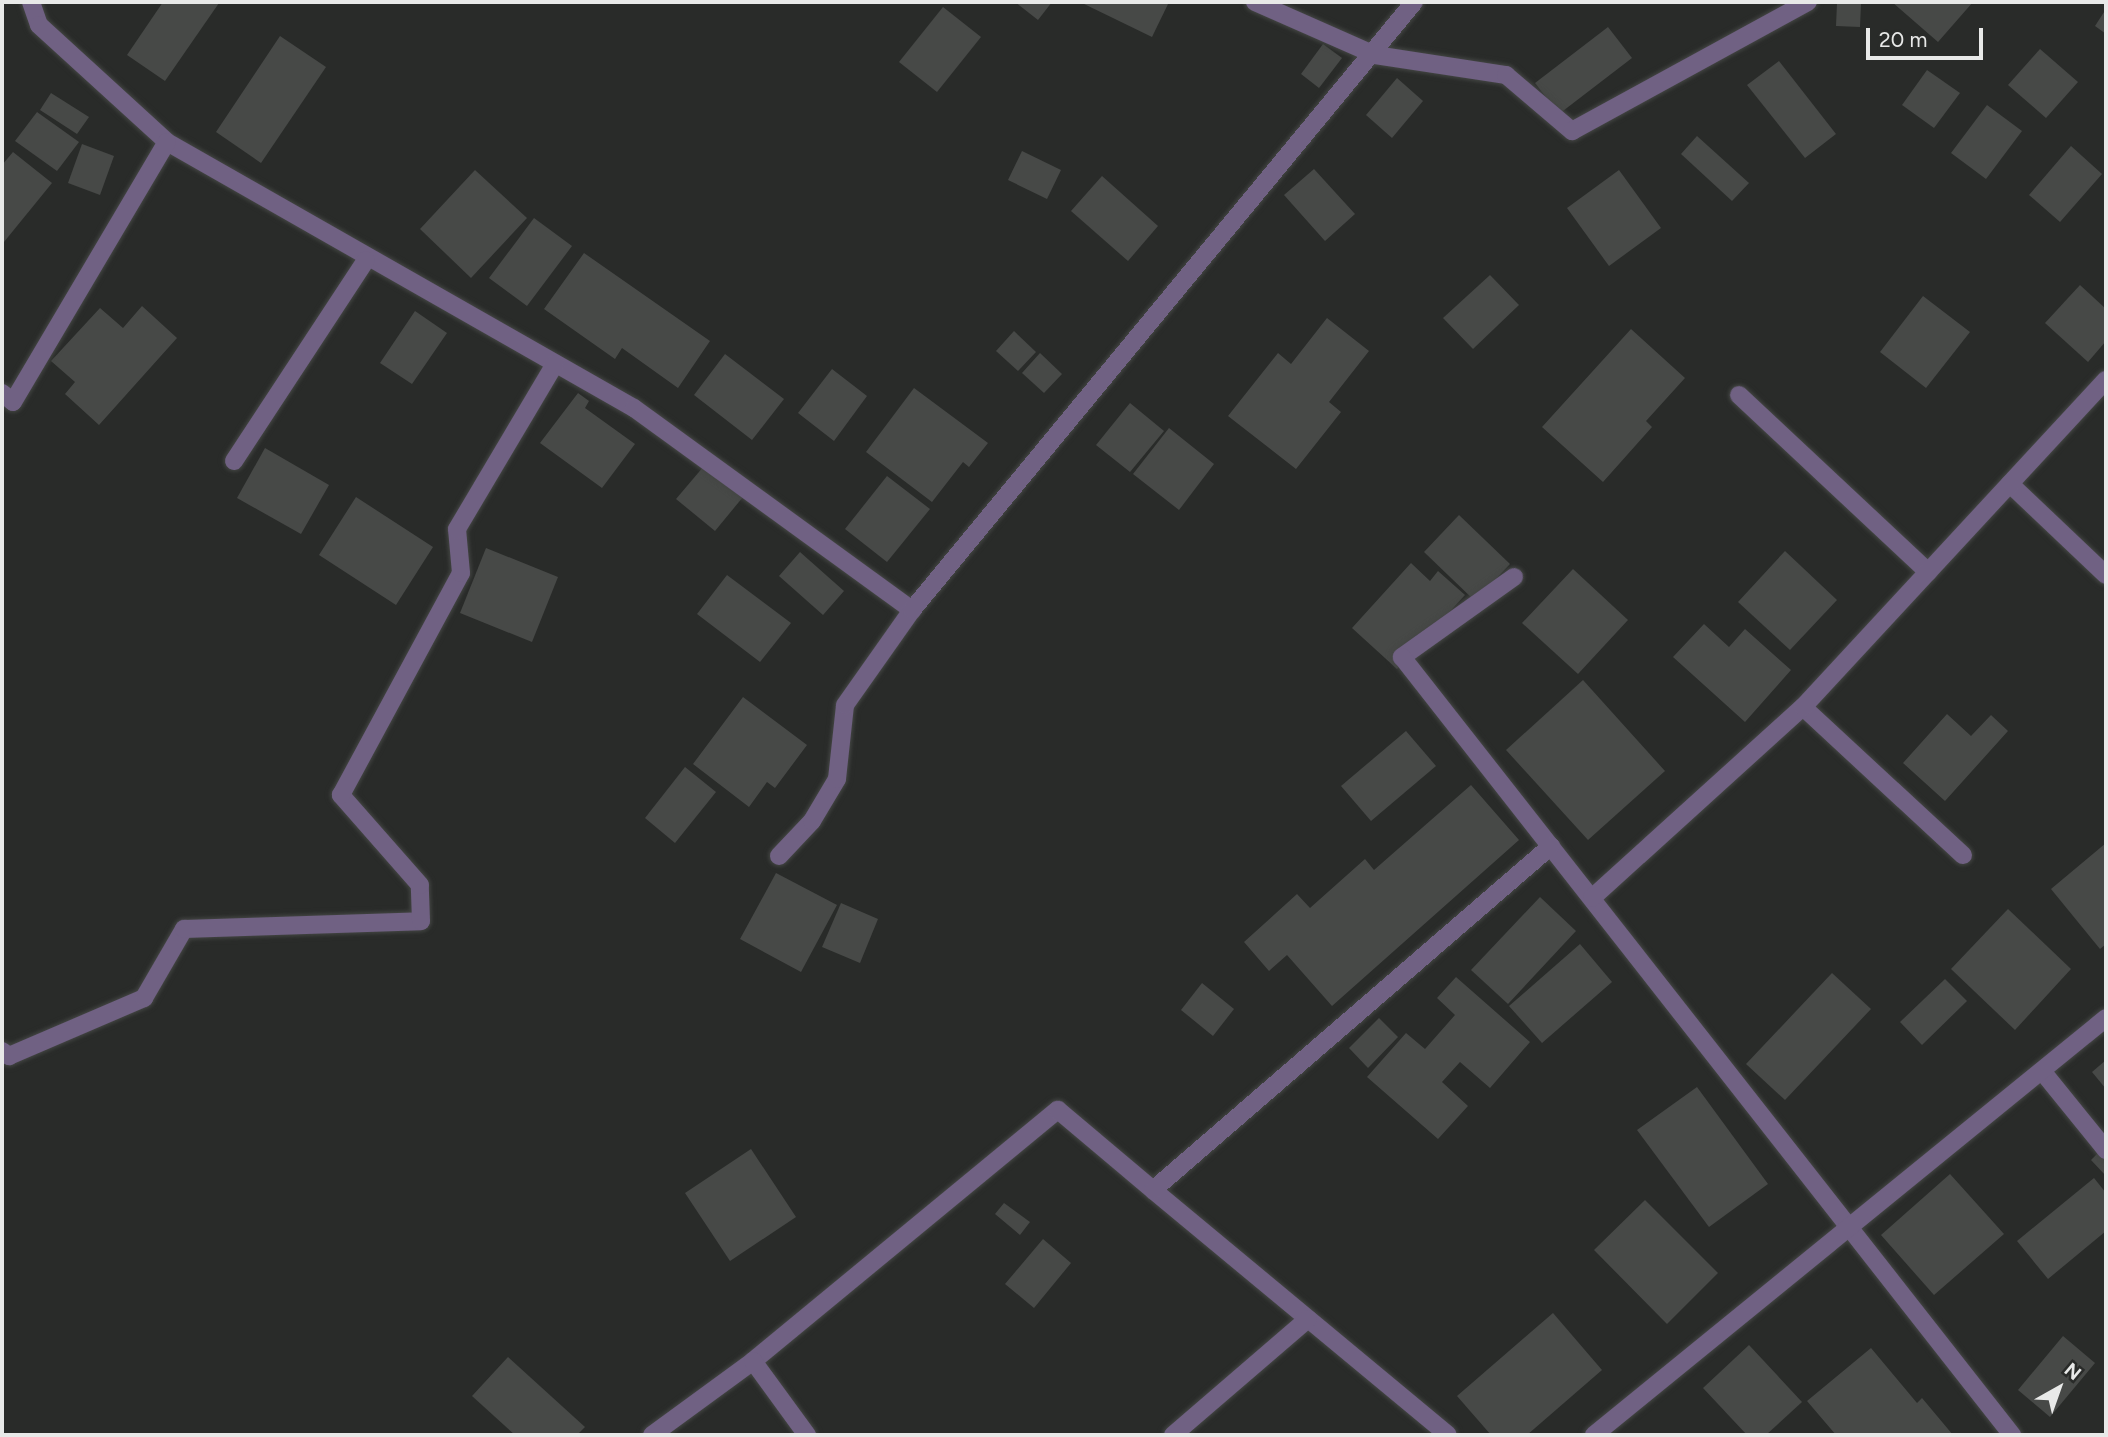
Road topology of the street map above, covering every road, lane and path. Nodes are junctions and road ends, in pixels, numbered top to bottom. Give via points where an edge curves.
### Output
1 (32, 2) edge
2 (1255, 2) edge
3 (1414, 2) edge
4 (1808, 2) edge
5 (1374, 55) junction
6 (166, 142) junction
7 (366, 260) junction
8 (555, 364) junction
9 (2106, 380) edge
10 (2, 393) edge
11 (1739, 395) dead end
12 (234, 461) dead end
13 (2010, 485) junction
14 (1928, 572) junction
15 (2106, 575) edge
16 (1514, 577) dead end
17 (912, 610) junction
18 (1803, 706) junction
19 (1551, 846) junction
20 (1964, 855) dead end
21 (779, 856) dead end
22 (1592, 898) junction
23 (2106, 1018) edge
24 (2, 1051) edge
25 (2042, 1072) junction
26 (2106, 1150) edge
27 (1153, 1190) junction
28 (1853, 1229) junction
29 (1308, 1319) junction
30 (753, 1361) junction
31 (652, 1435) edge
32 (807, 1435) edge
33 (1172, 1435) edge
34 (1448, 1435) edge
35 (1594, 1435) edge
36 (2012, 1435) edge

1 - 6 street via 39,25
2 - 5 street
3 - 5 street
4 - 5 street via 1572,131 1506,75
5 - 17 street
6 - 7 street
6 - 10 street via 13,402
7 - 8 street
7 - 12 street
8 - 17 street via 635,408
8 - 24 street via 457,529 461,573 341,795 420,885 421,921 184,929 144,998 9,1056
9 - 13 street
11 - 14 street
13 - 14 street
13 - 15 street
14 - 18 street
16 - 19 street via 1402,657
17 - 21 street via 845,705 838,779 812,821
18 - 20 street
18 - 22 street
19 - 22 street
19 - 27 street
22 - 28 street
23 - 25 street
25 - 26 street
25 - 28 street
27 - 29 street
27 - 30 street via 1058,1110
28 - 35 street
28 - 36 street
29 - 33 street
29 - 34 street
30 - 31 street
30 - 32 street

